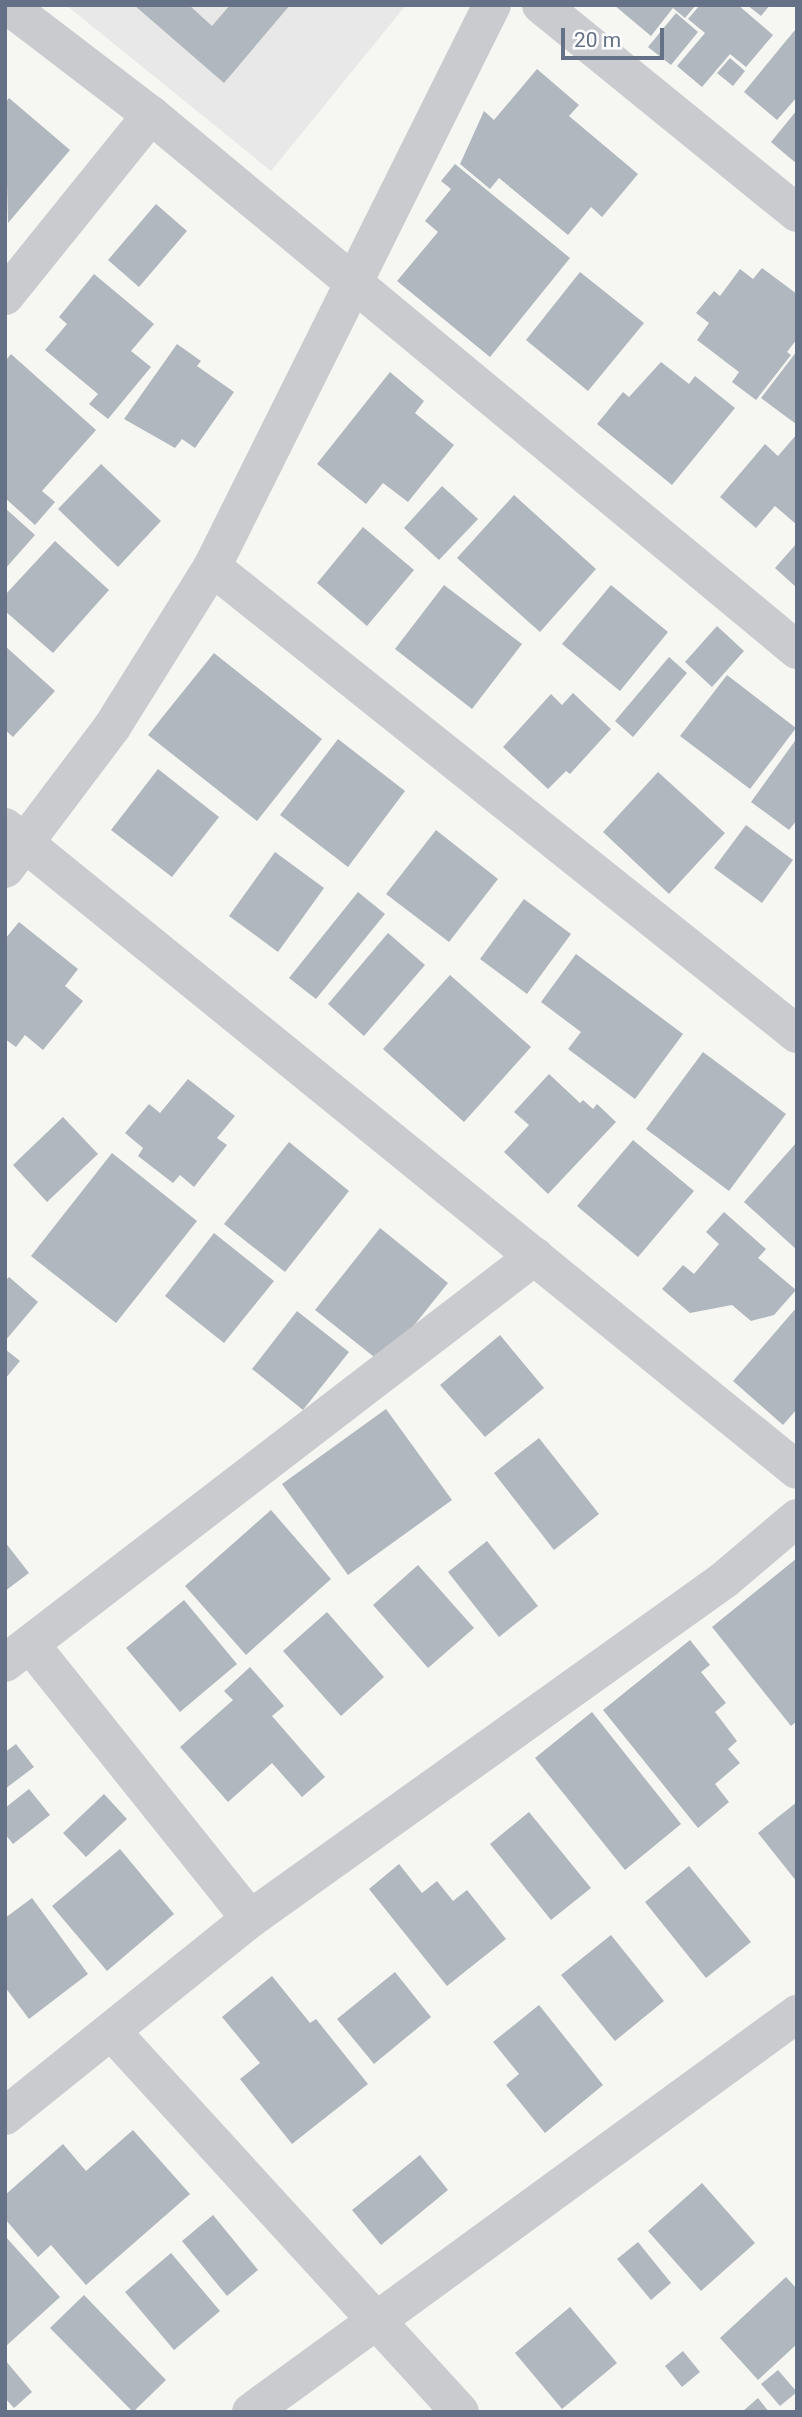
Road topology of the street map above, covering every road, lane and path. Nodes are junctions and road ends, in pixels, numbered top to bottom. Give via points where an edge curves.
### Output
1 (7, 5) edge
2 (492, 5) edge
3 (541, 5) edge
4 (151, 115) junction
5 (797, 213) edge
6 (352, 283) junction
7 (5, 296) edge
8 (212, 567) junction
9 (797, 650) edge
10 (12, 847) edge
11 (797, 1034) edge
12 (535, 1256) junction
13 (797, 1470) edge
14 (797, 1518) edge
15 (18, 1653) edge
16 (250, 1919) junction
17 (793, 2024) edge
18 (112, 2032) junction
19 (5, 2116) edge
20 (374, 2319) junction
21 (251, 2412) edge
22 (460, 2412) edge

1 - 4 street
2 - 6 street
3 - 5 street
4 - 6 street
4 - 7 street
6 - 8 street
6 - 9 street
8 - 10 street via 112,727
8 - 11 street
10 - 12 street
12 - 13 street
12 - 15 street
14 - 16 street via 724,1580
15 - 16 street
16 - 18 street
17 - 20 street
18 - 19 street
18 - 20 street
20 - 21 street
20 - 22 street

